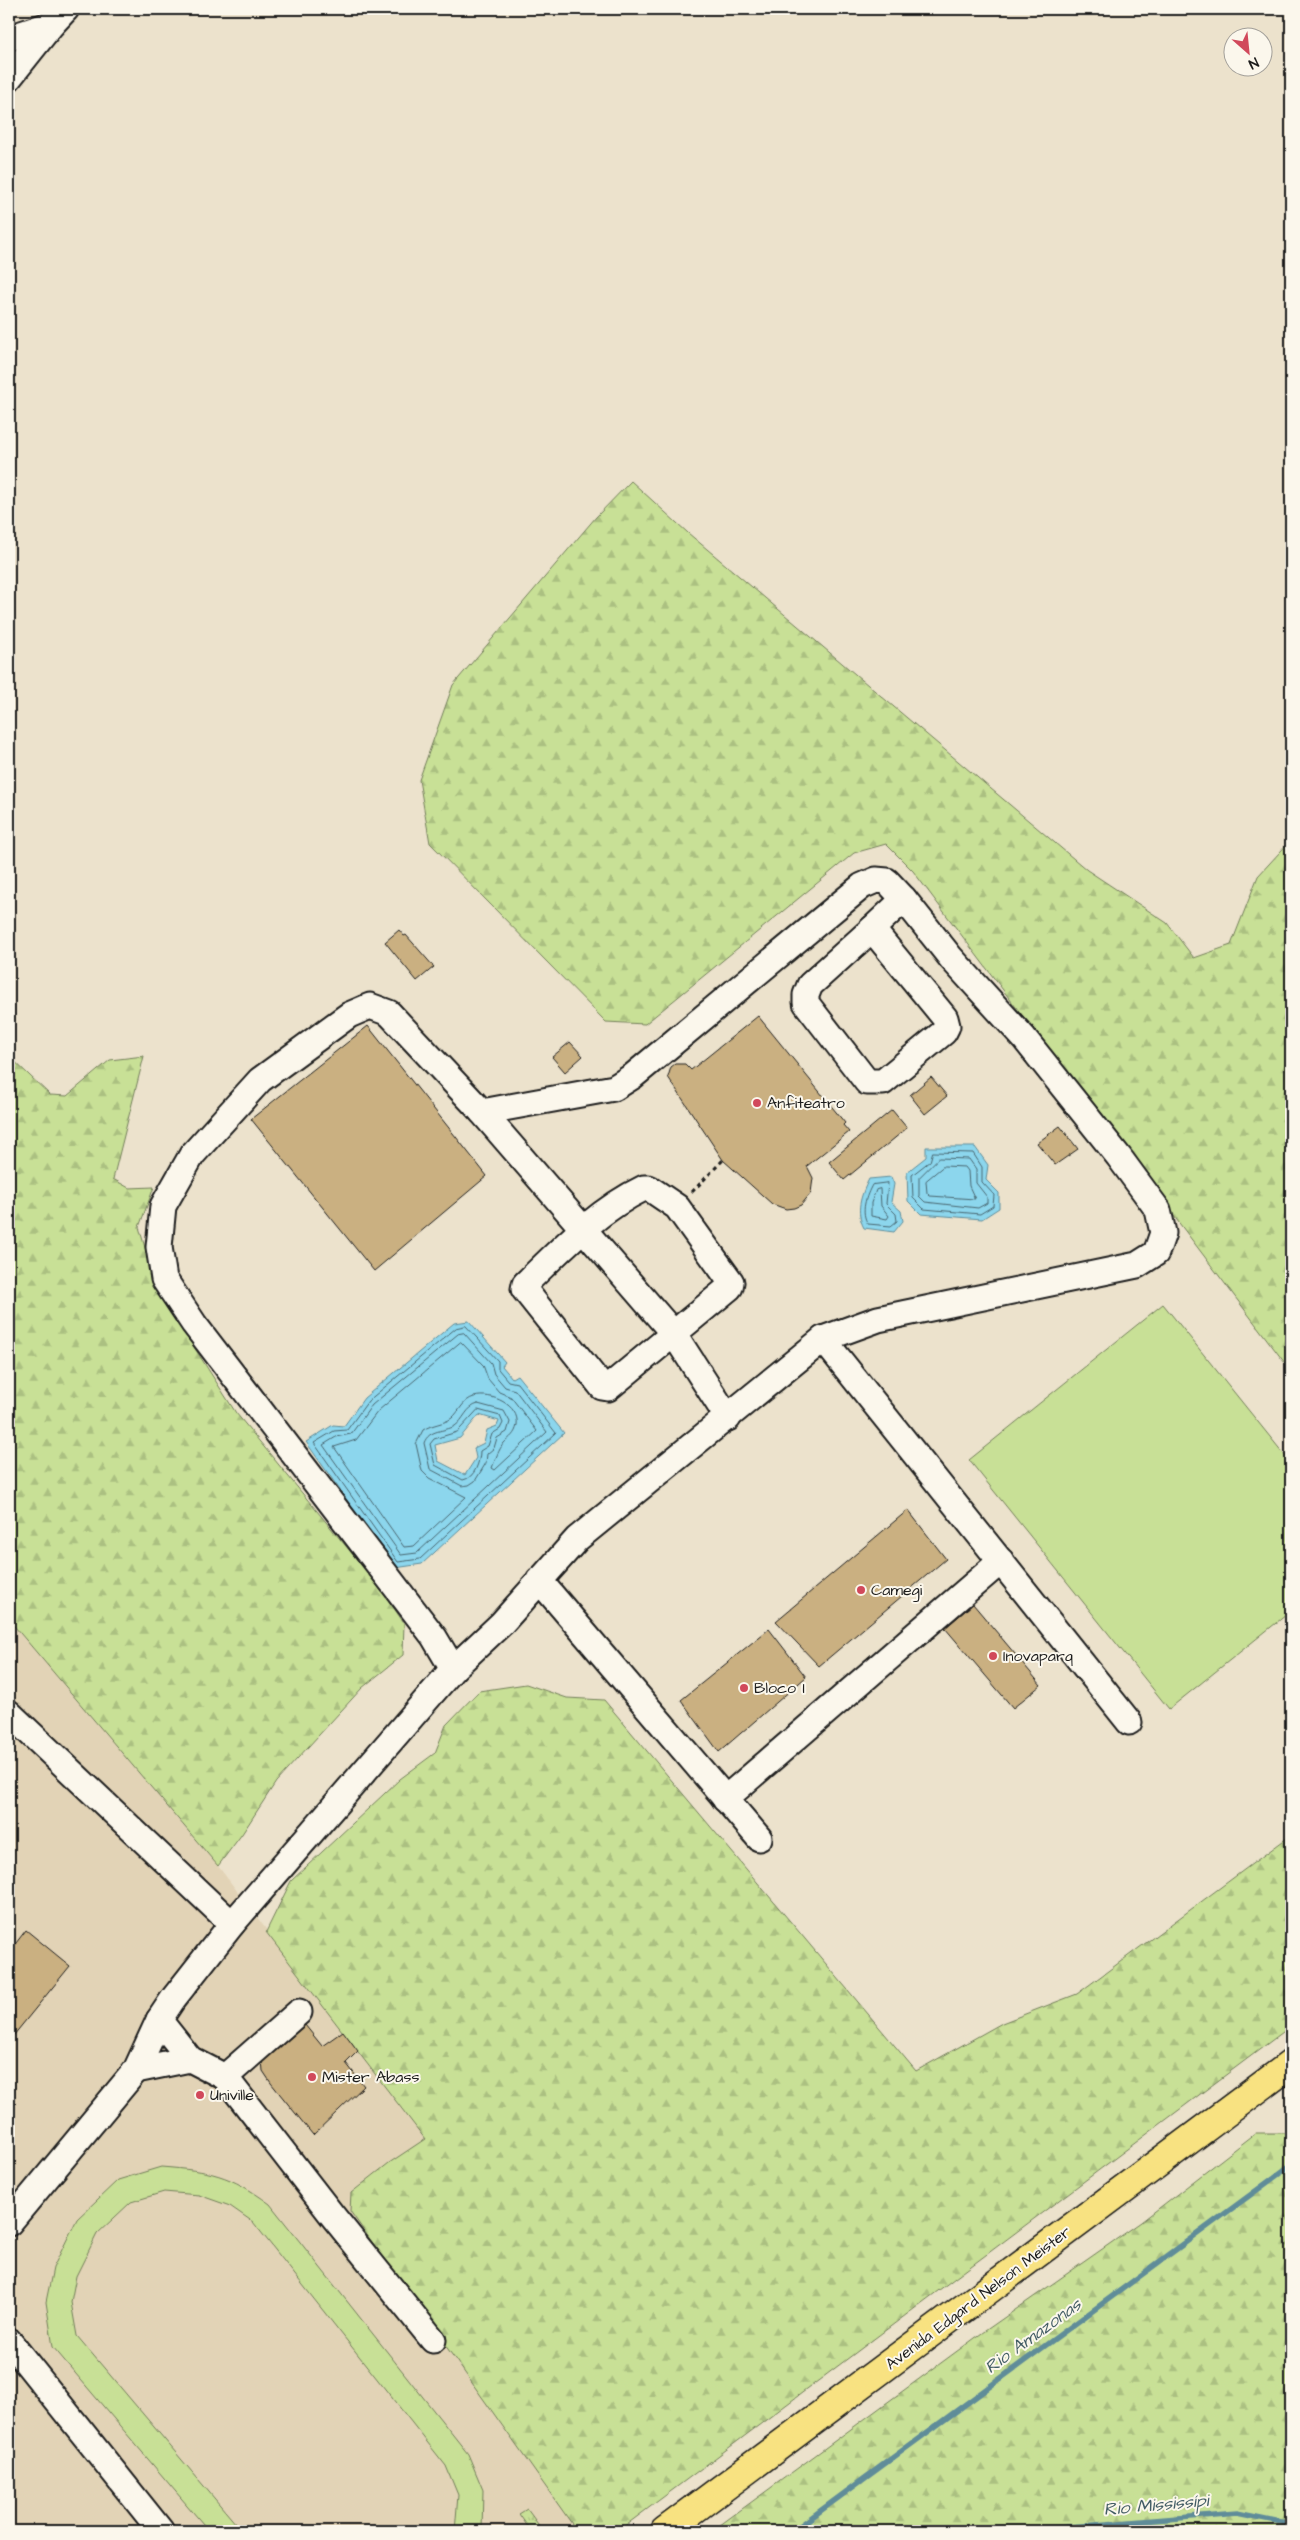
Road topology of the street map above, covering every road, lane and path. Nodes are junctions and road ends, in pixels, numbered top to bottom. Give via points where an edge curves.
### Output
1 (59, 16) edge
2 (9, 38) edge
3 (9, 78) edge
4 (904, 899) junction
5 (872, 929) junction
6 (482, 1112) junction
7 (723, 1160) dead end
8 (677, 1207) junction
9 (584, 1228) junction
10 (674, 1334) junction
11 (823, 1339) junction
12 (728, 1418) junction
13 (1001, 1562) junction
14 (539, 1580) junction
15 (453, 1669) junction
16 (9, 1714) edge
17 (1129, 1722) dead end
18 (725, 1799) junction
19 (759, 1838) dead end
20 (232, 1924) junction
21 (299, 2012) dead end
22 (159, 2020) junction
23 (190, 2059) junction
24 (1291, 2064) edge
25 (136, 2070) junction
26 (225, 2077) junction
27 (1291, 2084) edge
28 (9, 2223) edge
29 (433, 2340) dead end
30 (9, 2341) edge
31 (161, 2531) edge
32 (665, 2531) edge
33 (692, 2531) edge

1 - 2 lane
1 - 3 lane
4 - 5 lane
4 - 6 lane via 887,881 876,880 862,886 633,1076 614,1088
4 - 11 lane via 951,958 1024,1038 1120,1157 1158,1210 1163,1233 1156,1254 1137,1265 878,1320
5 - 5 lane via 810,985 806,1003 867,1082 874,1084 883,1082 944,1032 947,1026 945,1018
6 - 9 lane
6 - 15 lane via 390,1013 370,1006 348,1015 260,1080 192,1155 163,1206 159,1247 164,1279 194,1324 399,1590
7 - 8 path
8 - 9 lane via 650,1188 644,1188 618,1200
8 - 10 lane via 732,1282
9 - 10 lane
9 - 10 lane via 525,1284 524,1289 602,1387 608,1388
10 - 12 lane
11 - 12 lane
11 - 13 lane
12 - 14 lane via 577,1539
13 - 17 lane
13 - 18 lane
14 - 15 lane via 502,1623
14 - 18 lane
15 - 20 lane
16 - 20 lane
18 - 19 lane
20 - 22 lane
21 - 26 lane
22 - 23 lane
22 - 25 lane
23 - 25 lane
23 - 26 lane
24 - 32 main road, Avenida Edgard Nelson Meister
25 - 28 lane
26 - 29 lane
27 - 33 main road, Avenida Edgard Nelson Meister
30 - 31 lane

